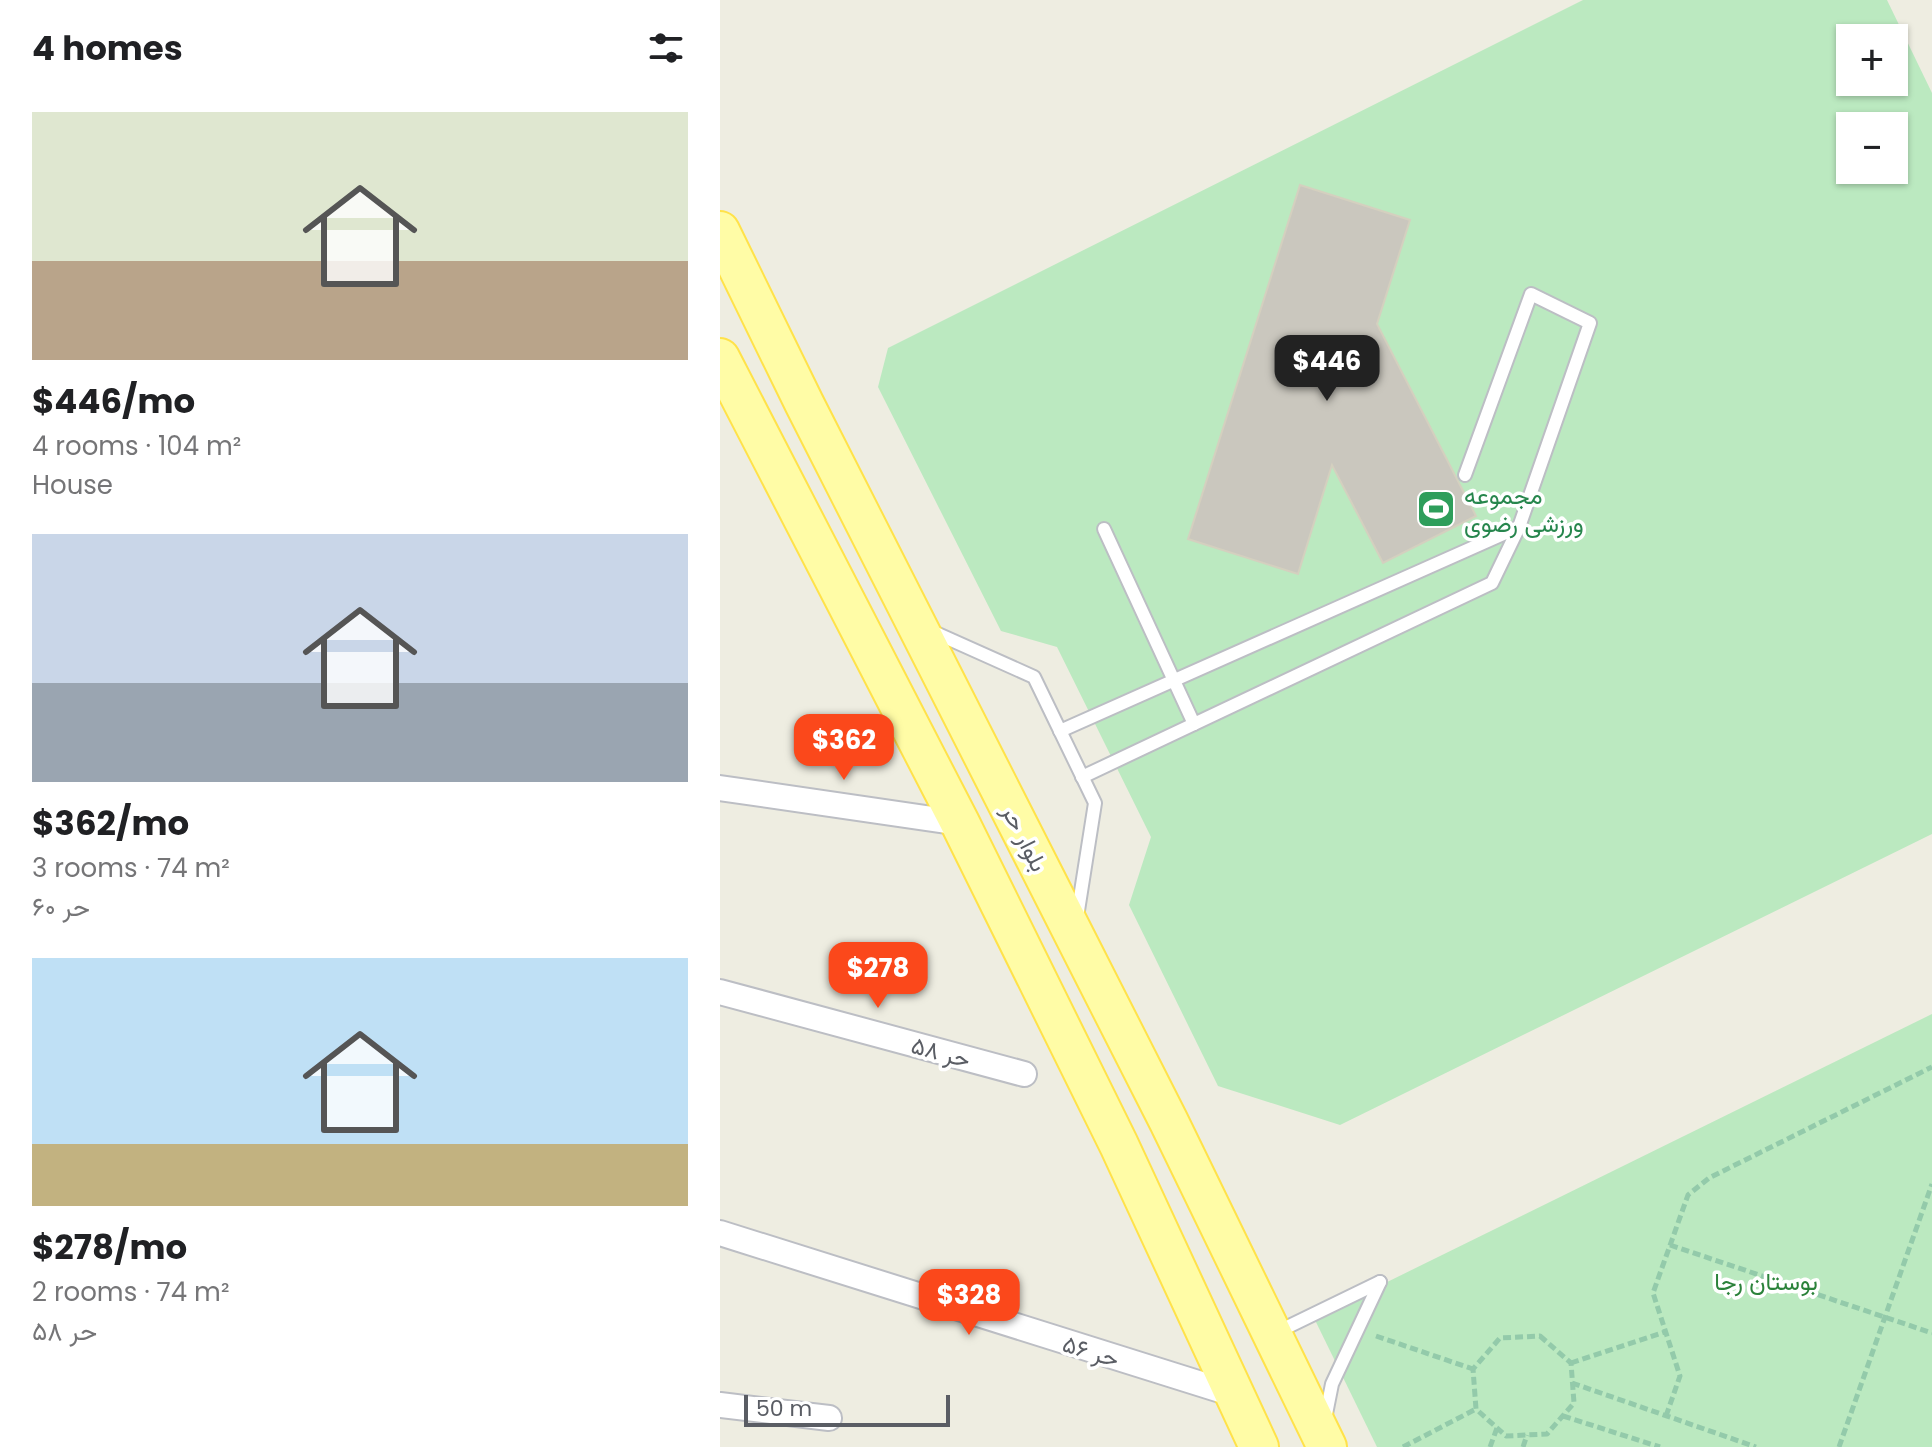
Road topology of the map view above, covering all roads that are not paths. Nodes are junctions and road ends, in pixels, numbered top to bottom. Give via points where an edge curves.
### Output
1 (720, 231) edge
2 (720, 358) edge
3 (1465, 475) dead end
4 (1519, 527) junction
5 (1104, 529) dead end
6 (916, 624) junction
7 (1174, 680) junction
8 (1194, 724) junction
9 (1060, 731) junction
10 (1082, 777) junction
11 (720, 788) edge
12 (960, 823) junction
13 (1075, 936) junction
14 (720, 992) edge
15 (1024, 1074) dead end
16 (1169, 1122) junction
17 (1119, 1145) junction
18 (720, 1233) edge
19 (1272, 1334) junction
20 (1233, 1394) junction
21 (720, 1405) edge
22 (829, 1418) dead end
23 (1324, 1441) edge
24 (1259, 1447) edge

1 - 6 main road, بلوار حر
2 - 12 main road
3 - 4 lane via 1531,294 1590,323
4 - 7 lane
4 - 8 lane via 1492,583
5 - 7 lane
6 - 9 lane via 1034,677
6 - 13 main road, بلوار حر
7 - 8 lane
7 - 9 lane
8 - 10 lane
9 - 10 lane
10 - 13 lane via 1095,803
11 - 12 street
12 - 17 main road
13 - 16 main road, بلوار حر
14 - 15 street, حر ۵۸
16 - 17 main road
16 - 19 main road, بلوار حر
17 - 20 main road
18 - 20 street, حر ۵۶
19 - 23 main road, بلوار حر
19 - 23 lane via 1380,1282 1332,1384
20 - 24 main road
21 - 22 street

